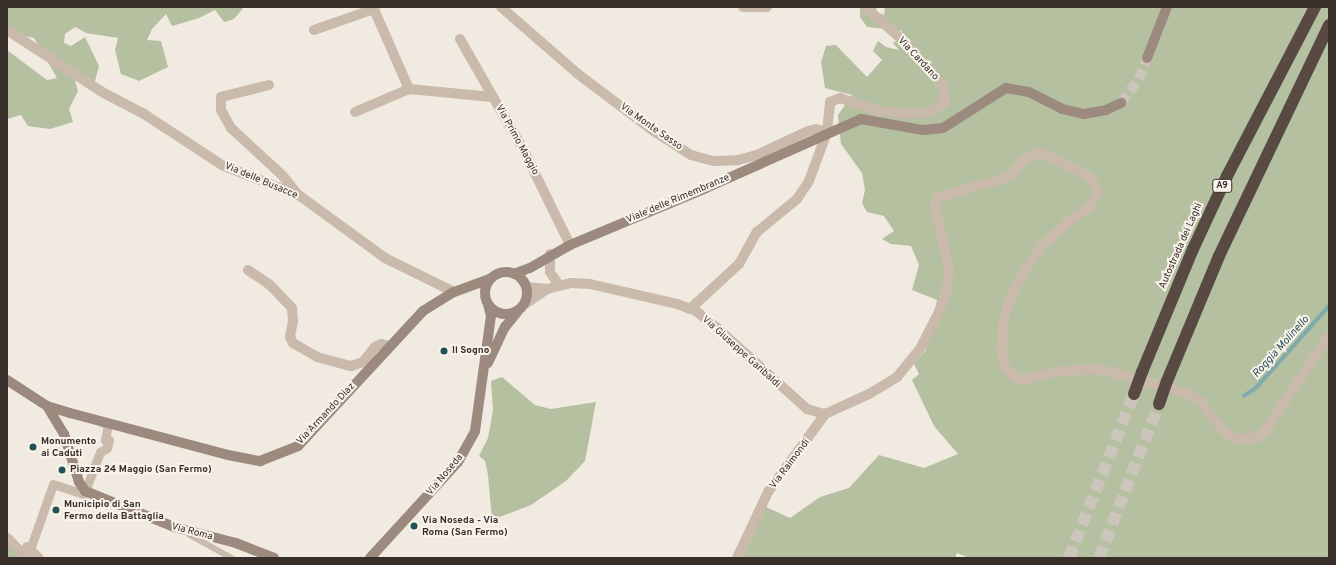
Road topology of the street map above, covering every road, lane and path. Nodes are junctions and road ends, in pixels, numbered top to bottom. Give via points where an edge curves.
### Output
1 (501, 7) edge
2 (743, 7) edge
3 (767, 7) edge
4 (865, 7) edge
5 (1167, 7) edge
6 (1315, 7) edge
7 (374, 8) edge
8 (1329, 25) edge
9 (7, 30) edge
10 (314, 30) dead end
11 (460, 39) dead end
12 (1147, 58) tunnel mouth
13 (269, 86) dead end
14 (409, 89) junction
15 (493, 97) junction
16 (1121, 103) tunnel mouth
17 (355, 112) dead end
18 (827, 132) junction
19 (300, 196) junction
20 (570, 245) junction
21 (550, 254) junction
22 (530, 268) junction
23 (248, 270) dead end
24 (514, 274) junction
25 (490, 279) junction
26 (525, 284) junction
27 (559, 285) junction
28 (547, 289) junction
29 (454, 292) junction
30 (488, 304) junction
31 (525, 304) junction
32 (690, 309) junction
33 (517, 312) junction
34 (1329, 336) edge
35 (390, 346) junction
36 (484, 373) junction
37 (7, 380) edge
38 (7, 384) edge
39 (1134, 394) tunnel mouth
40 (1159, 404) tunnel mouth
41 (49, 409) junction
42 (825, 414) junction
43 (84, 417) junction
44 (64, 434) junction
45 (86, 491) junction
46 (174, 527) junction
47 (7, 537) edge
48 (28, 548) junction
49 (38, 558) edge
50 (232, 558) edge
51 (274, 558) edge
52 (370, 558) edge
53 (737, 558) edge

1 - 18 street, Via Monte Sasso via 578,74 652,130 691,155 714,161 738,160 757,155 808,131 816,129
2 - 3 street
4 - 18 street, Via Cardano via 906,44 944,87 945,102 932,111 911,114 879,111 840,98 830,102
5 - 12 main road
6 - 39 highway, Autostrada dei Laghi / A9, bridge via 1192,249
7 - 10 street
7 - 14 street
8 - 40 highway, A9, bridge via 1219,256
9 - 19 street, Via delle Busacce via 222,165
11 - 15 street, Via Primo Maggio
13 - 19 street via 221,97 220,110 231,128 282,175
14 - 15 street
14 - 17 street
15 - 20 street, Via Primo Maggio via 549,198
16 - 18 main road, Viale delle Rimembranze via 1106,110 1084,114 1062,109 1029,92 1006,88 943,128 923,130 861,119
18 - 20 main road, Viale delle Rimembranze via 706,188
18 - 32 street, Via Cardano via 809,181 797,199 761,228 739,264
19 - 29 street, Via delle Busacce via 385,258
20 - 21 main road, Viale delle Rimembranze
21 - 22 main road, Viale delle Rimembranze
21 - 27 street via 550,272
22 - 24 main road, Viale delle Rimembranze
22 - 26 main road
23 - 35 street via 269,284 292,308 292,343 316,357 351,366 363,362 375,347 381,344
24 - 25 main road via 503,272
24 - 26 main road
25 - 29 main road, Via Armando Diaz
25 - 30 main road via 485,289
26 - 28 street, Via Giuseppe Garibaldi
26 - 31 main road
27 - 28 street, Via Giuseppe Garibaldi
27 - 32 street, Via Giuseppe Garibaldi via 590,284
28 - 31 street, Via Giuseppe Garibaldi
29 - 35 main road, Via Armando Diaz via 422,311
30 - 33 main road via 500,314
30 - 36 main road, Via Noseda via 491,316 485,345
31 - 33 main road
32 - 42 street, Via Giuseppe Garibaldi via 716,327 807,409
33 - 36 main road, Via Noseda via 493,348
34 - 42 street via 1270,424 1259,437 1247,439 1235,439 1224,430 1201,402 1186,393 1115,373 1096,369 1054,372 1024,380 1016,378 1004,366 1002,353 1003,322 1010,299 1024,271 1043,245 1087,209 1098,194 1092,180 1080,171 1052,157 1036,153 1025,158 1002,179 938,197 935,206 946,253 949,281 942,306 927,335 897,377
35 - 43 main road, Via Armando Diaz via 298,446 260,461
36 - 52 main road, Via Noseda via 475,431 467,448 458,462
37 - 41 main road
38 - 41 street
41 - 43 main road, Via Armando Diaz
41 - 44 main road
42 - 53 street, Via Raimondi via 768,492
43 - 44 main road via 69,420
43 - 45 street via 108,424 105,440 109,440 107,448 100,452
44 - 45 main road via 79,482
45 - 46 main road, Via Roma
45 - 48 street via 84,494 53,484
46 - 50 lane
46 - 51 main road, Via Roma via 236,543
47 - 48 street via 27,558
48 - 49 street

